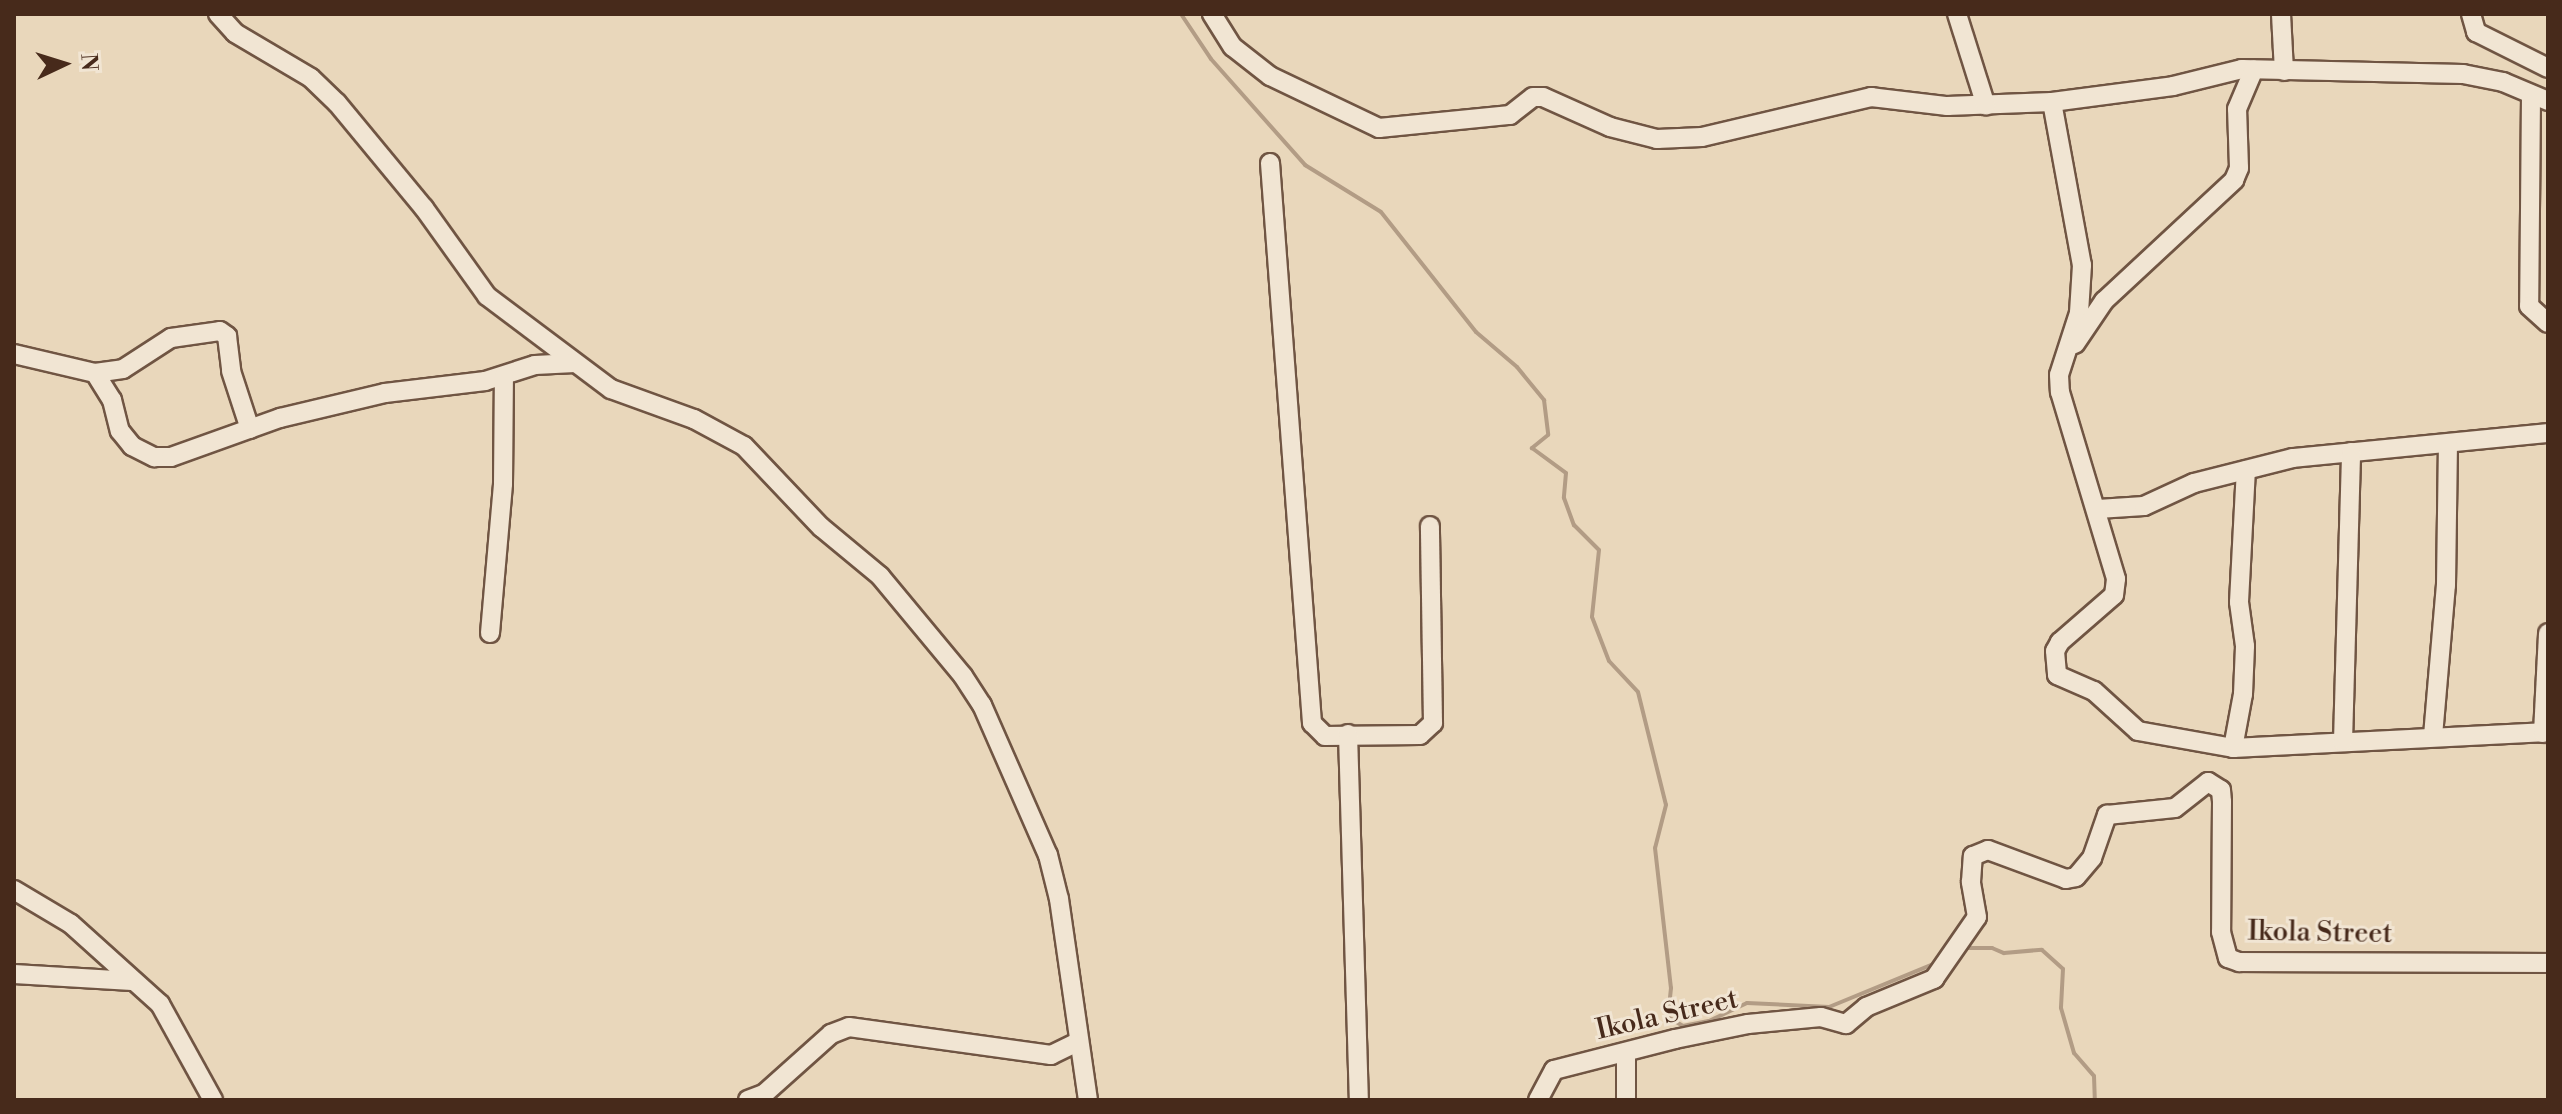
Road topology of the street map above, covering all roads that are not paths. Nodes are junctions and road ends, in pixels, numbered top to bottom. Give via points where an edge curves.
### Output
1 (218, 14) edge
2 (1212, 14) edge
3 (1957, 14) edge
4 (2281, 14) edge
5 (2471, 14) edge
6 (2548, 68) edge
7 (2254, 69) junction
8 (2284, 71) junction
9 (2539, 98) edge
10 (2052, 102) junction
11 (1986, 106) junction
12 (1270, 163) dead end
13 (2529, 268) junction
14 (2548, 283) edge
15 (2548, 323) edge
16 (14, 354) edge
17 (2066, 356) junction
18 (575, 363) junction
19 (95, 373) junction
20 (504, 376) junction
21 (250, 429) junction
22 (2548, 433) edge
23 (2448, 446) junction
24 (2351, 452) junction
25 (2246, 470) junction
26 (2098, 509) junction
27 (1430, 526) dead end
28 (490, 633) dead end
29 (2548, 633) edge
30 (2545, 732) edge
31 (1348, 734) junction
32 (2433, 736) junction
33 (2343, 742) junction
34 (2233, 748) junction
35 (14, 890) edge
36 (2548, 963) edge
37 (14, 974) edge
38 (132, 981) junction
39 (1076, 1043) junction
40 (1626, 1053) junction
41 (213, 1100) edge
42 (748, 1100) edge
43 (1088, 1100) edge
44 (1359, 1100) edge
45 (1538, 1100) edge
46 (1626, 1100) edge

1 - 18 street via 235,33 311,78 328,94 424,208 470,278
2 - 11 street via 1233,47 1270,76 1379,128 1510,115 1533,97 1657,139 1702,137 1871,97
3 - 11 street
4 - 8 street
5 - 6 street via 2476,32
7 - 8 street
7 - 10 street
7 - 17 street via 2237,109 2239,168 2234,180 2104,301
8 - 9 street via 2463,74 2503,82
9 - 13 street
10 - 11 street
10 - 17 street via 2082,265 2079,313
12 - 31 street via 1312,723 1325,736
13 - 14 street
13 - 15 street via 2529,306
16 - 19 street
17 - 26 street via 2059,375 2065,418
18 - 20 street via 535,365
18 - 39 street via 611,389 694,419 744,446 821,527 880,576 963,676 982,705 1048,855 1059,899
19 - 21 street via 112,400 120,431 132,446 154,457 171,457
19 - 21 street via 123,369 171,338 220,331 227,336 231,371
20 - 21 street via 385,393
20 - 28 street via 503,484
22 - 23 street
23 - 24 street
23 - 32 street via 2446,585
24 - 25 street
24 - 33 street
25 - 26 street via 2194,483 2144,506
25 - 34 street via 2239,602 2244,682
26 - 34 street via 2116,568 2114,595 2060,642 2055,651 2057,675 2094,691 2138,731
27 - 31 street via 1433,723 1420,735
29 - 30 street
30 - 32 street
31 - 44 street
32 - 33 street
33 - 34 street
35 - 38 street via 71,924
36 - 40 street, Ikola Street via 2228,958 2221,932 2221,790 2208,782 2175,808 2107,815 2092,858 2076,877 2066,879 1988,850 1973,856 1977,917 1934,979 1866,1007 1846,1024 1821,1017 1748,1024
37 - 38 street
38 - 41 street via 160,1004
39 - 42 street via 1051,1055 849,1027 831,1034 764,1094
39 - 43 street
40 - 45 street, Ikola Street via 1554,1070
40 - 46 street

